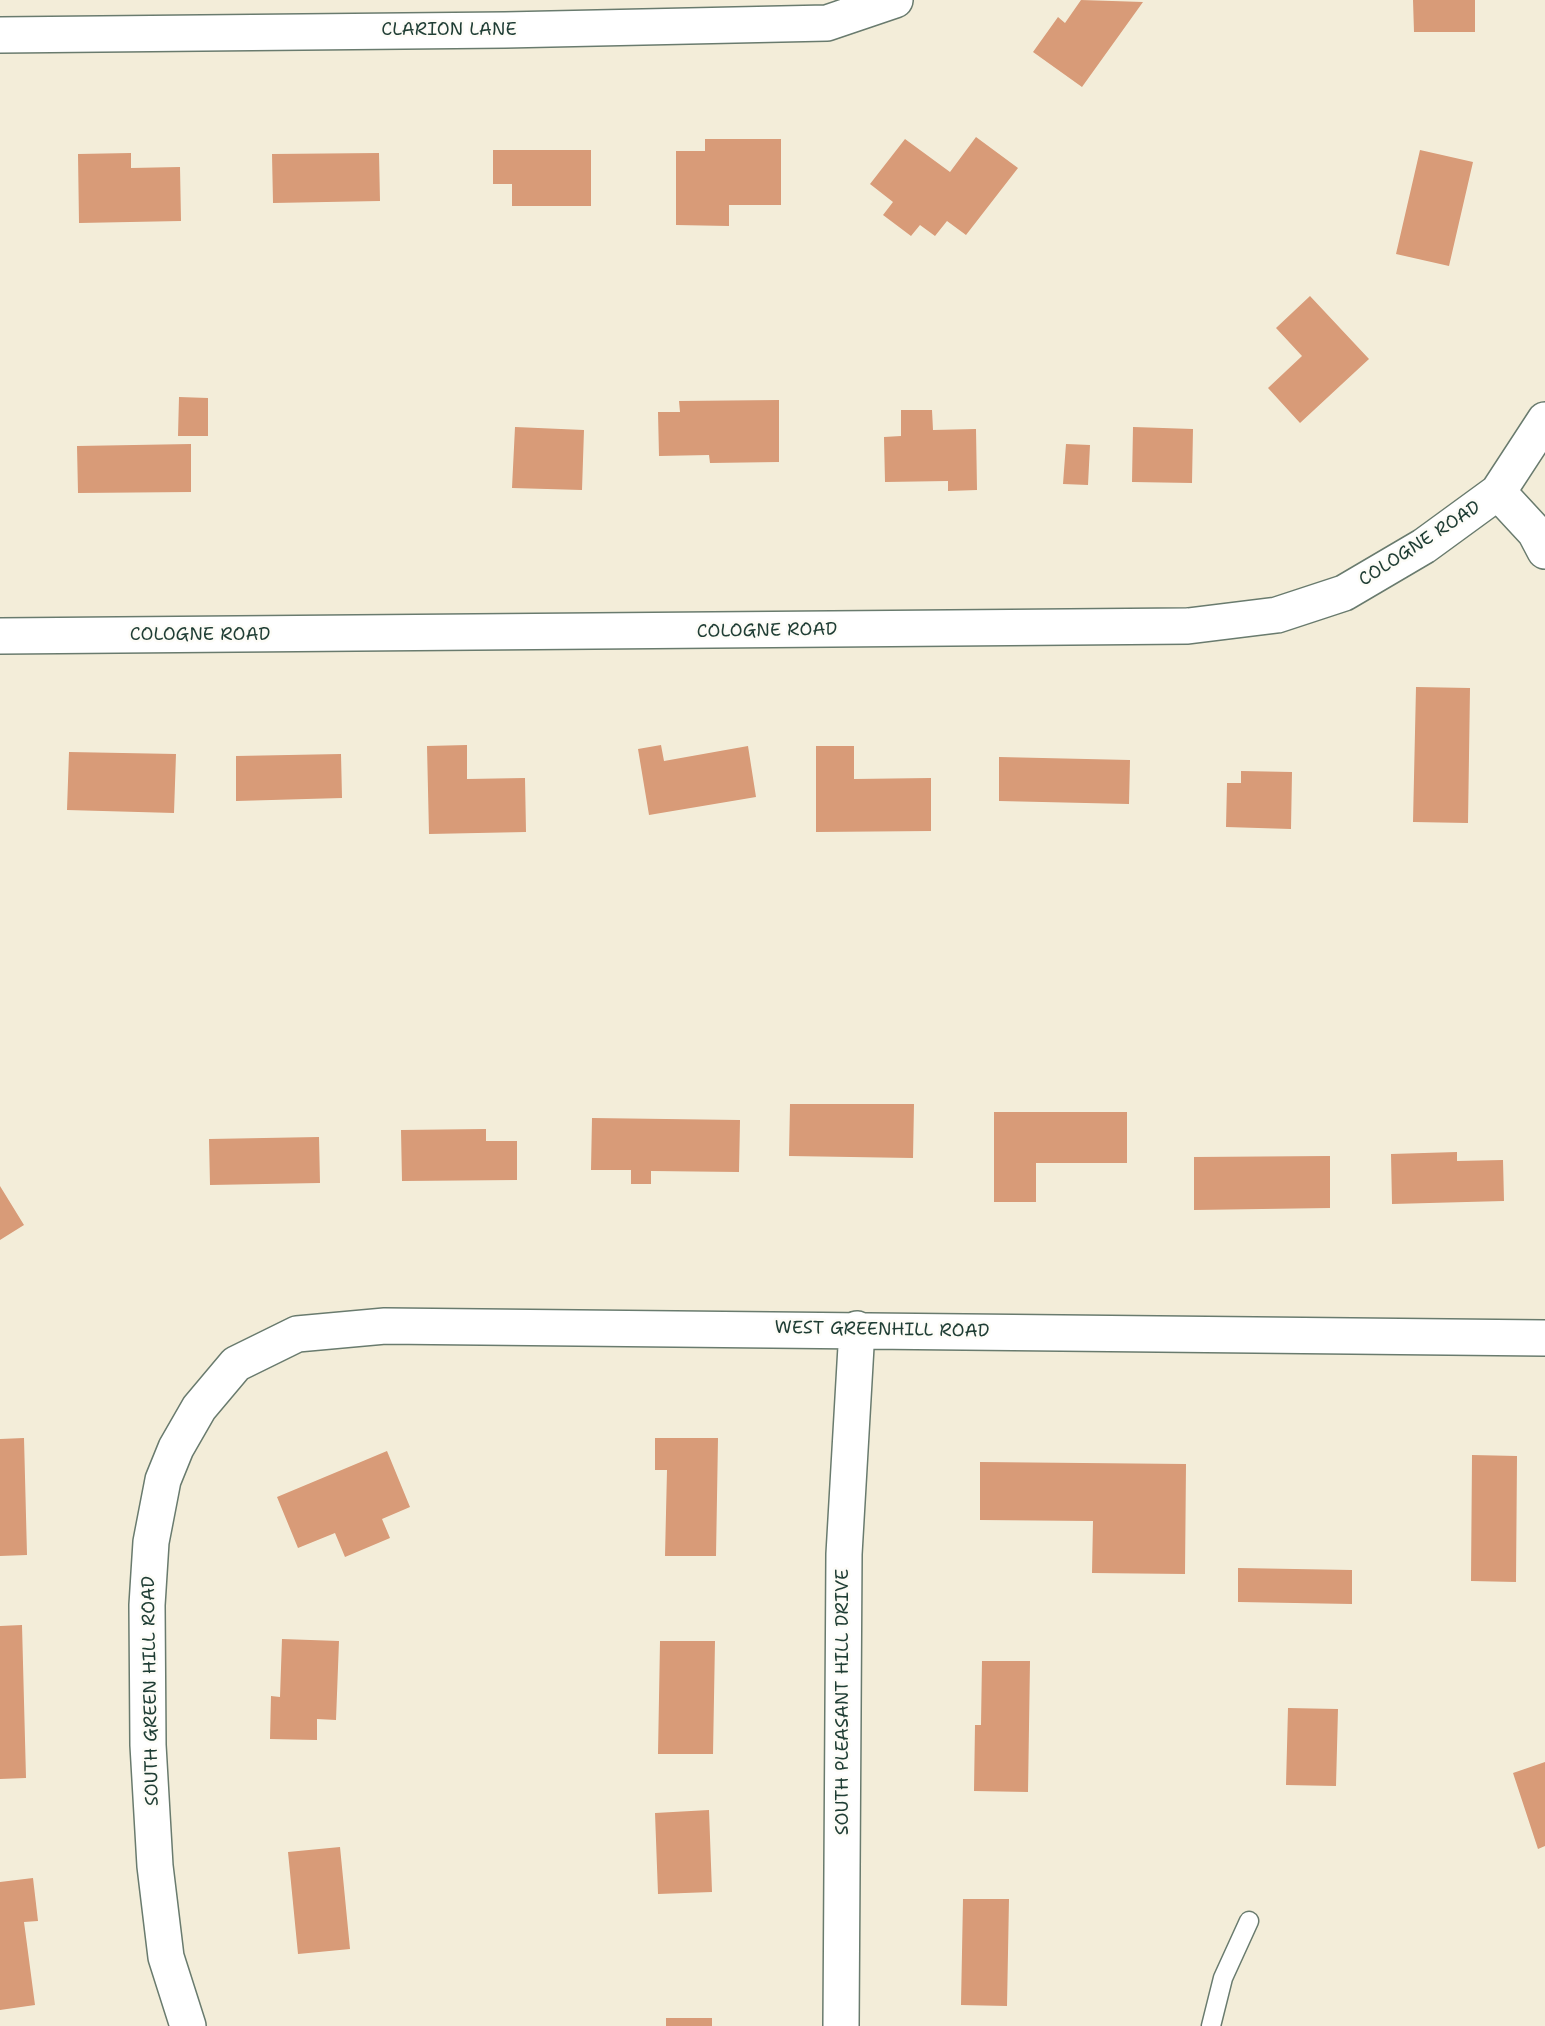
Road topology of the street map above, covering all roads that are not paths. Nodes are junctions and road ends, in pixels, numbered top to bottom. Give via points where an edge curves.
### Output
1 (895, 0) edge
2 (0, 35) edge
3 (1545, 420) edge
4 (1498, 492) junction
5 (1545, 551) edge
6 (0, 636) edge
7 (857, 1329) junction
8 (1545, 1338) edge
9 (229, 1372) joint
10 (1249, 1921) dead end
11 (188, 2026) edge
12 (841, 2026) edge
13 (1211, 2026) edge

1 - 2 street, CLARION LANE via 827,23
3 - 4 street
4 - 5 street via 1535,532
4 - 6 street, COLOGNE ROAD via 1424,546 1344,593 1277,615 1188,626
7 - 8 street, WEST GREENHILL ROAD
7 - 9 street, WEST GREENHILL ROAD via 385,1326 297,1334 236,1364
7 - 12 street, SOUTH PLEASANT HILL DRIVE via 844,1554
9 - 11 street, SOUTH GREEN HILL ROAD via 199,1408 163,1480 151,1542 146,1605 155,1866 166,1957
10 - 13 lane via 1223,1979

